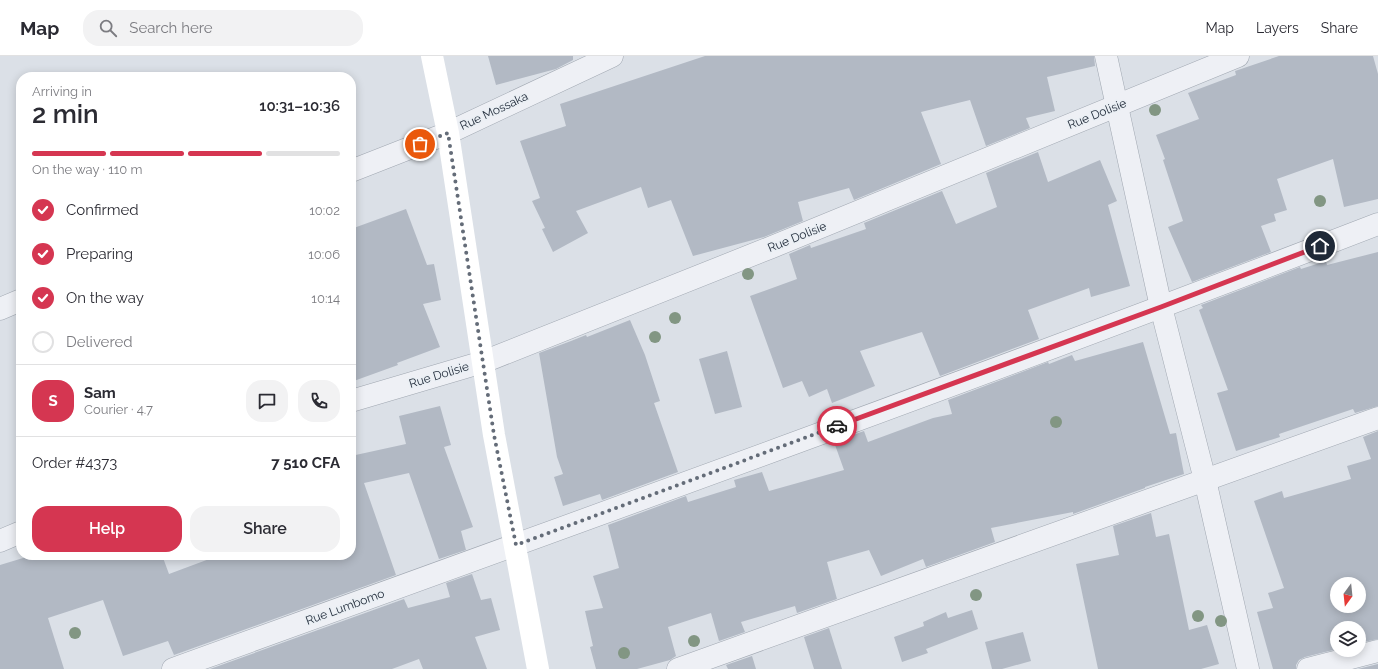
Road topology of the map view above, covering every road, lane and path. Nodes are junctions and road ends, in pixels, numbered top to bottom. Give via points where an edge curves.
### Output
1 (432, 56) edge
2 (612, 56) edge
3 (1106, 56) edge
4 (1238, 56) edge
5 (1116, 106) junction
6 (448, 133) junction
7 (356, 168) edge
8 (1378, 224) edge
9 (16, 302) edge
10 (1161, 307) junction
11 (0, 309) edge
12 (483, 362) junction
13 (356, 400) edge
14 (1378, 418) edge
15 (1205, 480) junction
16 (16, 534) edge
17 (0, 540) edge
18 (516, 545) junction
19 (1378, 651) edge
20 (173, 669) edge
21 (538, 669) edge
22 (678, 669) edge
23 (1248, 669) edge
24 (1308, 669) edge

1 - 6 main road
2 - 6 street, Rue Mossaka
3 - 5 street
4 - 5 street, Rue Dolisie
5 - 10 street
5 - 12 street, Rue Dolisie
6 - 7 street, Rue Mossaka
6 - 12 main road
8 - 10 street, Rue Lumbomo
9 - 11 street
10 - 15 street
10 - 18 street, Rue Lumbomo
12 - 13 street, Rue Dolisie
12 - 18 main road via 494,435
14 - 15 street
15 - 22 street
15 - 23 street
16 - 17 street
18 - 20 street, Rue Lumbomo
18 - 21 main road
19 - 24 street

